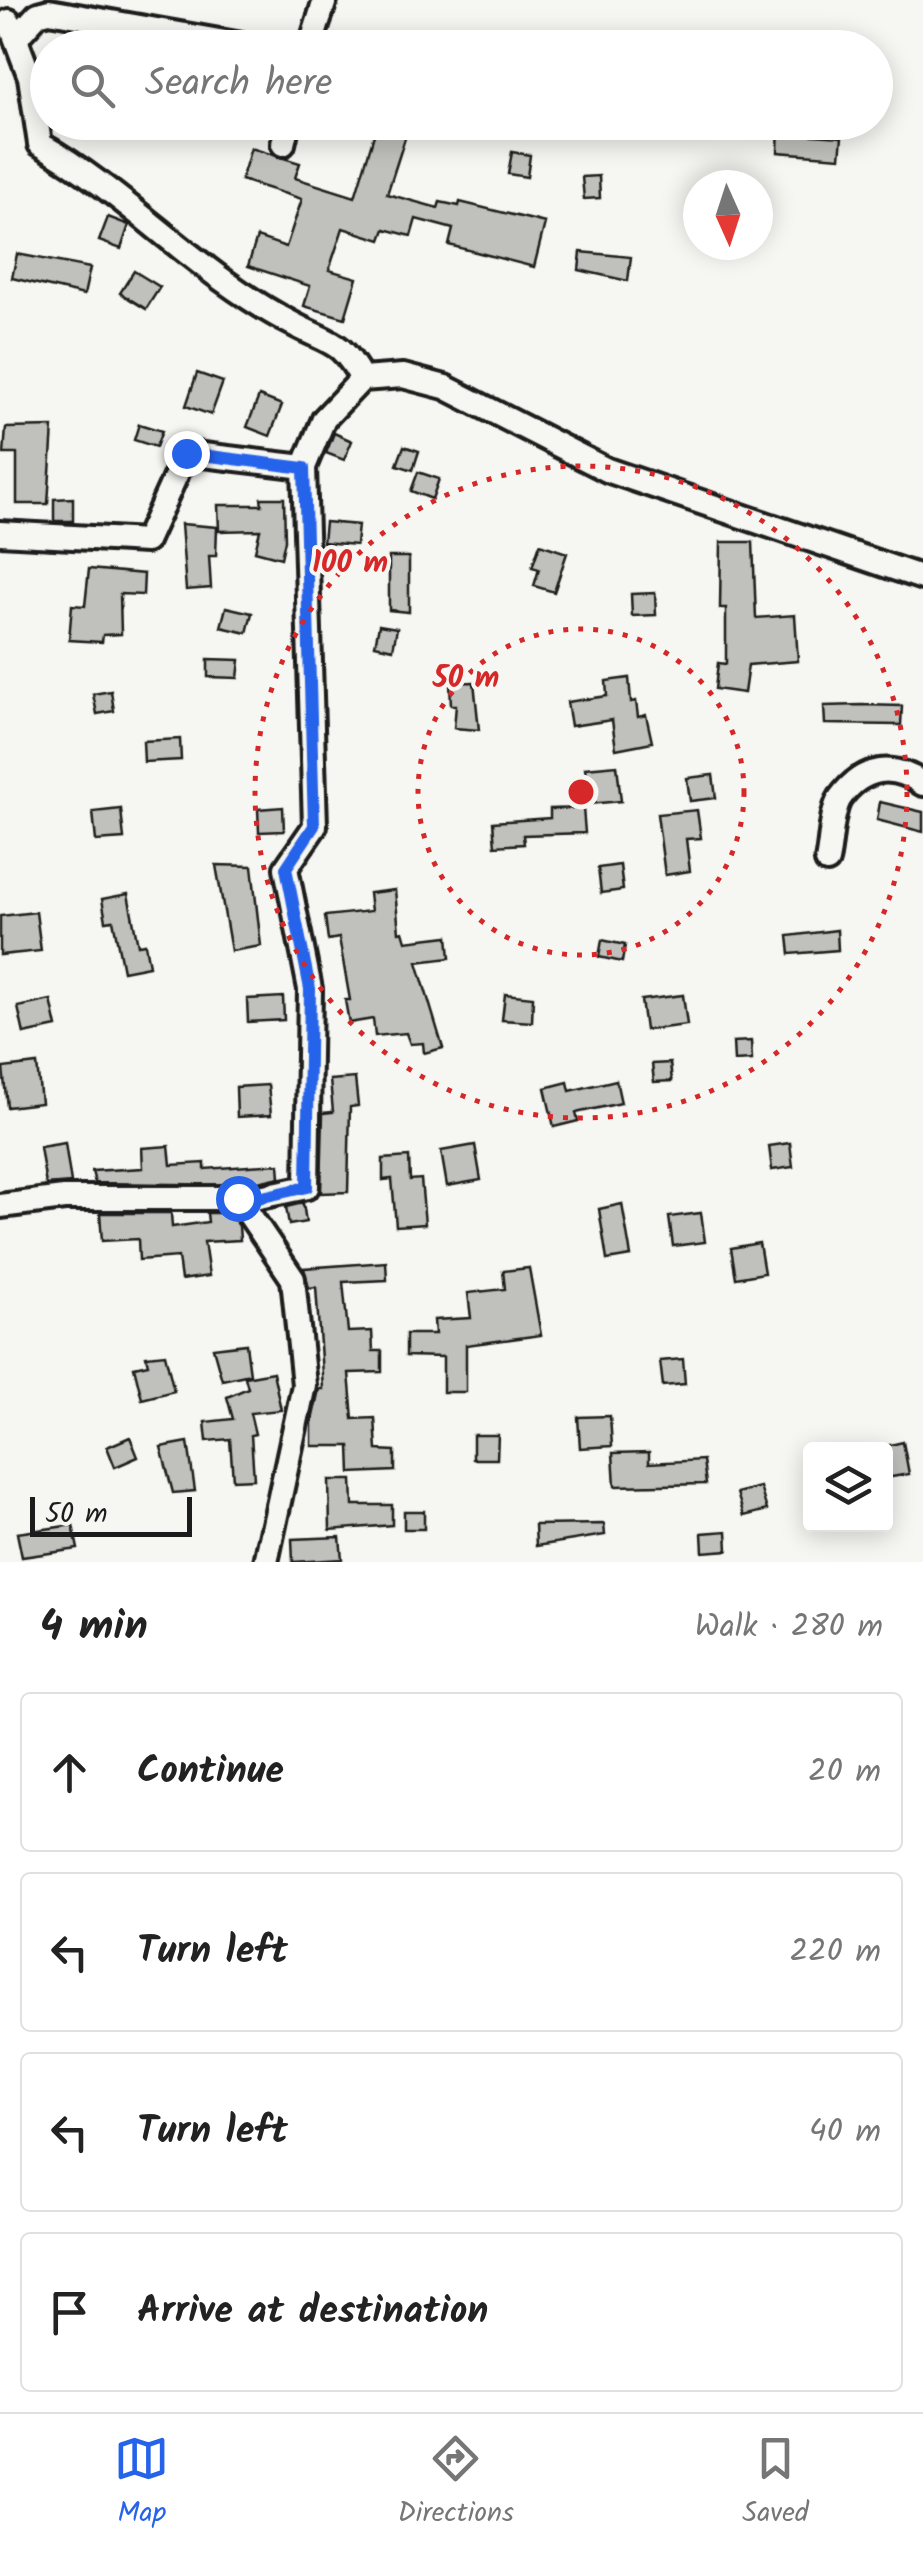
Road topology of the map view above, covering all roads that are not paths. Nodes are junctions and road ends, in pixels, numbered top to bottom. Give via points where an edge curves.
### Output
1 (325, 0) edge
2 (159, 30) edge
3 (316, 30) edge
4 (30, 77) edge
5 (39, 140) edge
6 (362, 380) junction
7 (304, 468) junction
8 (0, 533) edge
9 (923, 578) edge
10 (923, 784) edge
11 (828, 861) dead end
12 (240, 1202) junction
13 (0, 1206) edge
14 (266, 1562) edge

1 - 3 street
2 - 4 street via 48,10 13,29
5 - 6 street via 213,277 344,348
6 - 7 street via 324,419
6 - 9 street via 403,376 445,387 607,470
7 - 8 street via 186,453 146,541
7 - 12 street via 314,826 286,868 310,989 307,1187
10 - 11 street via 902,769 873,772 840,799
12 - 13 street via 64,1198
12 - 14 street via 293,1278 304,1384

